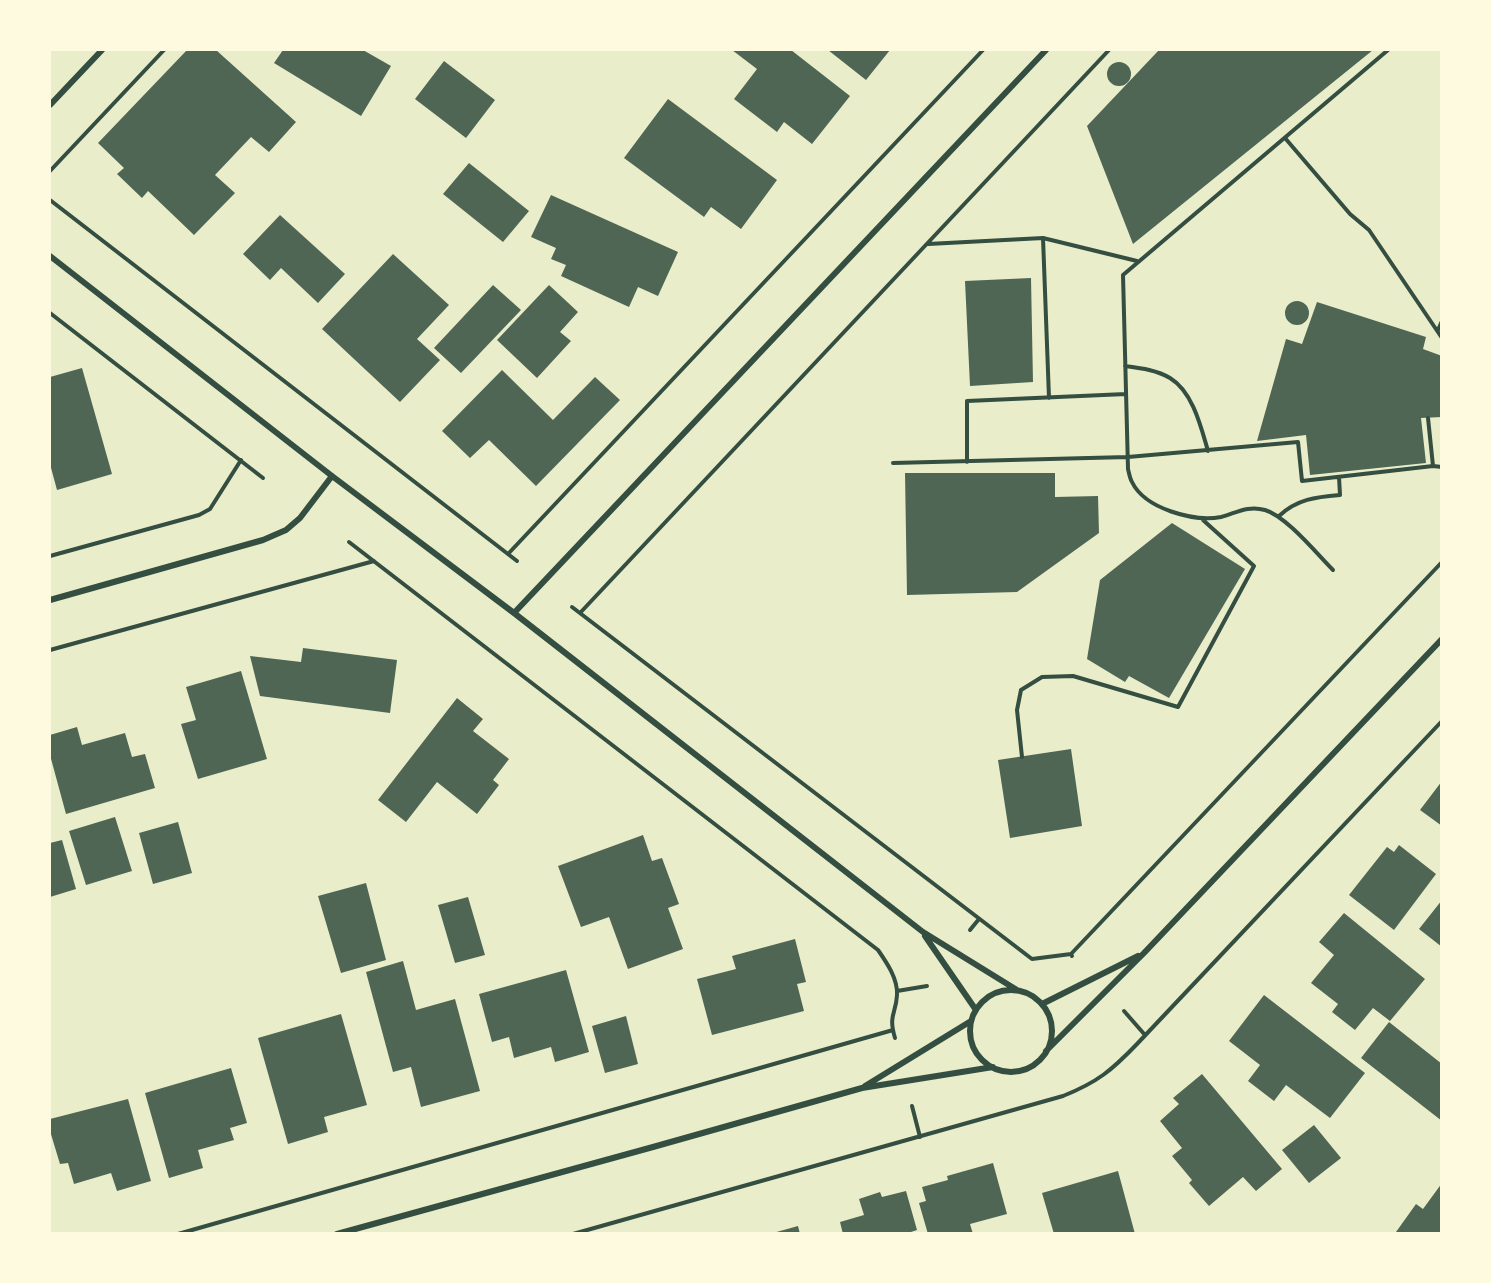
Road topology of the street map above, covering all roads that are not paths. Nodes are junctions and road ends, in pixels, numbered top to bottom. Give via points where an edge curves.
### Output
1 (102, 50) edge
2 (1046, 50) edge
3 (50, 105) edge
4 (50, 256) edge
5 (332, 476) junction
6 (50, 600) edge
7 (514, 613) junction
8 (1442, 639) edge
9 (923, 932) junction
10 (1144, 953) junction
11 (1017, 990) junction
12 (1042, 1004) junction
13 (975, 1010) junction
14 (971, 1022) junction
15 (1047, 1051) junction
16 (993, 1067) junction
17 (862, 1088) junction
18 (337, 1233) edge

1 - 3 street
2 - 7 street
4 - 5 street
5 - 6 street via 286,530 263,540
5 - 7 street
7 - 9 street
8 - 10 street
9 - 11 street
9 - 13 street
10 - 12 street
10 - 15 street
11 - 12 street
11 - 13 street via 993,994
12 - 15 street via 1052,1027
13 - 14 street
14 - 16 street via 974,1048
14 - 17 street
15 - 16 street via 1029,1067 1017,1071
16 - 17 street
17 - 18 street

